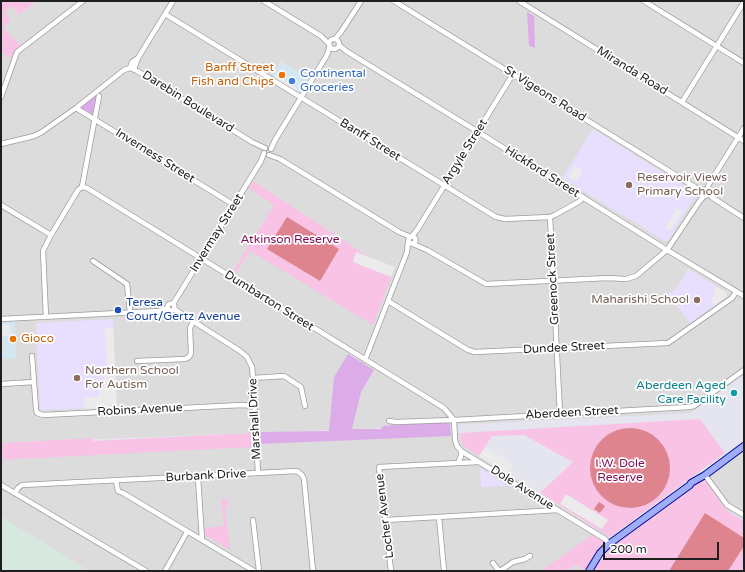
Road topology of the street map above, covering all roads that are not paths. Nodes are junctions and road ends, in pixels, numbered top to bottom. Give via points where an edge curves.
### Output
1 (82, 1) edge
2 (173, 1) edge
3 (264, 1) edge
4 (361, 1) edge
5 (394, 1) edge
6 (519, 1) edge
7 (644, 1) edge
8 (744, 2) edge
9 (165, 14) junction
10 (334, 44) junction
11 (717, 46) junction
12 (744, 63) edge
13 (132, 68) junction
14 (513, 74) junction
15 (99, 96) dead end
16 (1, 97) edge
17 (301, 97) junction
18 (682, 102) junction
19 (76, 108) junction
20 (95, 119) junction
21 (744, 128) edge
22 (478, 132) junction
23 (738, 137) junction
24 (744, 141) edge
25 (1, 144) edge
26 (267, 151) junction
27 (444, 185) junction
28 (82, 187) junction
29 (704, 193) junction
30 (583, 197) junction
31 (1, 205) edge
32 (234, 205) junction
33 (550, 217) junction
34 (744, 218) edge
35 (51, 235) junction
36 (412, 240) junction
37 (667, 250) junction
38 (201, 259) junction
39 (93, 261) dead end
40 (552, 281) junction
41 (736, 292) junction
42 (744, 297) edge
43 (388, 301) junction
44 (174, 307) junction
45 (130, 312) junction
46 (46, 317) junction
47 (1, 319) edge
48 (193, 322) junction
49 (556, 349) junction
50 (32, 356) dead end
51 (365, 360) junction
52 (137, 361) dead end
53 (744, 370) edge
54 (253, 378) junction
55 (34, 382) junction
56 (1, 384) edge
57 (254, 404) junction
58 (305, 406) dead end
59 (560, 414) junction
60 (390, 420) dead end
61 (454, 420) junction
62 (744, 447) edge
63 (461, 451) junction
64 (478, 462) junction
65 (458, 463) junction
66 (258, 473) junction
67 (705, 475) junction
68 (198, 477) junction
69 (116, 481) junction
70 (1, 485) edge
71 (15, 493) junction
72 (542, 500) junction
73 (558, 510) junction
74 (540, 511) junction
75 (744, 515) edge
76 (439, 517) junction
77 (253, 520) dead end
78 (386, 520) junction
79 (187, 532) junction
80 (202, 540) junction
81 (609, 544) junction
82 (530, 556) dead end
83 (493, 563) dead end
84 (146, 571) edge
85 (165, 571) edge
86 (254, 571) edge
87 (259, 571) edge
88 (313, 571) edge
89 (391, 571) edge
90 (444, 571) edge
91 (500, 571) edge
92 (589, 571) edge

1 - 16 street via 17,52
2 - 9 street
3 - 10 street, Hickford Street
4 - 10 street, Invermay Street
5 - 14 street, St Vigeons Road
6 - 18 street, Miranda Road
7 - 11 street
8 - 11 street
9 - 13 street via 138,58 132,62
9 - 17 street, Banff Street
10 - 17 street, Invermay Street
10 - 22 street, Hickford Street
11 - 12 street
11 - 18 street
13 - 19 street, Darebin Boulevard via 124,70
13 - 26 street, Darebin Boulevard
14 - 22 street, Argyle Street
14 - 29 street, St Vigeons Road
15 - 20 street
17 - 26 street, Invermay Street
17 - 27 street, Banff Street
18 - 23 street, Miranda Road
19 - 20 street, Inverness Street
19 - 25 street, Darebin Boulevard via 38,134
20 - 28 street
20 - 32 street, Inverness Street
21 - 23 street
22 - 27 street, Argyle Street
22 - 30 street, Hickford Street
23 - 24 street, Miranda Road
23 - 29 street
26 - 32 street, Invermay Street
26 - 36 street, Darebin Boulevard
27 - 33 street, Banff Street via 496,217
27 - 36 street, Argyle Street
28 - 35 street
28 - 38 street, Dumbarton Street
29 - 34 street, St Vigeons Road
29 - 37 street, Darebin Boulevard
30 - 33 street, Banff Street
30 - 37 street, Hickford Street
31 - 35 street
32 - 38 street, Invermay Street
33 - 40 street, Greenock Street
35 - 46 street via 43,250
36 - 40 street, Darebin Boulevard via 486,284
36 - 43 street, Argyle Street
37 - 40 street, Darebin Boulevard via 632,275
37 - 41 street, Hickford Street
38 - 44 street, Invermay Street
38 - 51 street, Dumbarton Street
39 - 45 street via 127,284
40 - 49 street, Greenock Street
41 - 42 street, Hickford Street
41 - 49 street, Dundee Street via 732,298 668,343
43 - 49 street, Dundee Street via 468,350 475,352
43 - 51 street, Argyle Street
44 - 45 street via 171,311 168,308 159,311
44 - 48 street, Marshall Drive
45 - 46 street
46 - 47 street
48 - 52 street via 190,328 189,357
48 - 54 street, Marshall Drive via 247,357 252,367
49 - 59 street, Greenock Street
50 - 55 street
51 - 61 street, Dumbarton Street via 444,408
53 - 59 street, Aberdeen Street via 694,406
54 - 57 street, Marshall Drive
54 - 58 street via 284,376 302,388
55 - 56 street
55 - 57 street, Robins Avenue via 38,413 43,415
57 - 66 street, Marshall Drive
59 - 61 street, Aberdeen Street
60 - 61 street, Aberdeen Street
61 - 63 street via 455,440
62 - 67 main road
63 - 64 street, Dole Avenue
63 - 65 street
64 - 65 street, Locher Avenue
64 - 72 street, Dole Avenue
65 - 78 street, Locher Avenue via 379,467
66 - 68 street, Burbank Drive
66 - 88 street, Burbank Drive via 297,471 302,475
67 - 75 street via 727,505
67 - 81 main road
68 - 69 street, Burbank Drive
68 - 80 street
69 - 71 street, Burbank Drive via 22,485
69 - 79 street via 118,491
70 - 71 street
71 - 84 street
72 - 73 street, Dole Avenue
72 - 74 street
73 - 74 street
73 - 81 street, Dole Avenue
74 - 76 street
76 - 78 street
76 - 90 street
77 - 87 street
78 - 89 street, Locher Avenue
79 - 80 street
79 - 85 street
80 - 86 street
81 - 92 main road
82 - 91 street
83 - 91 street

